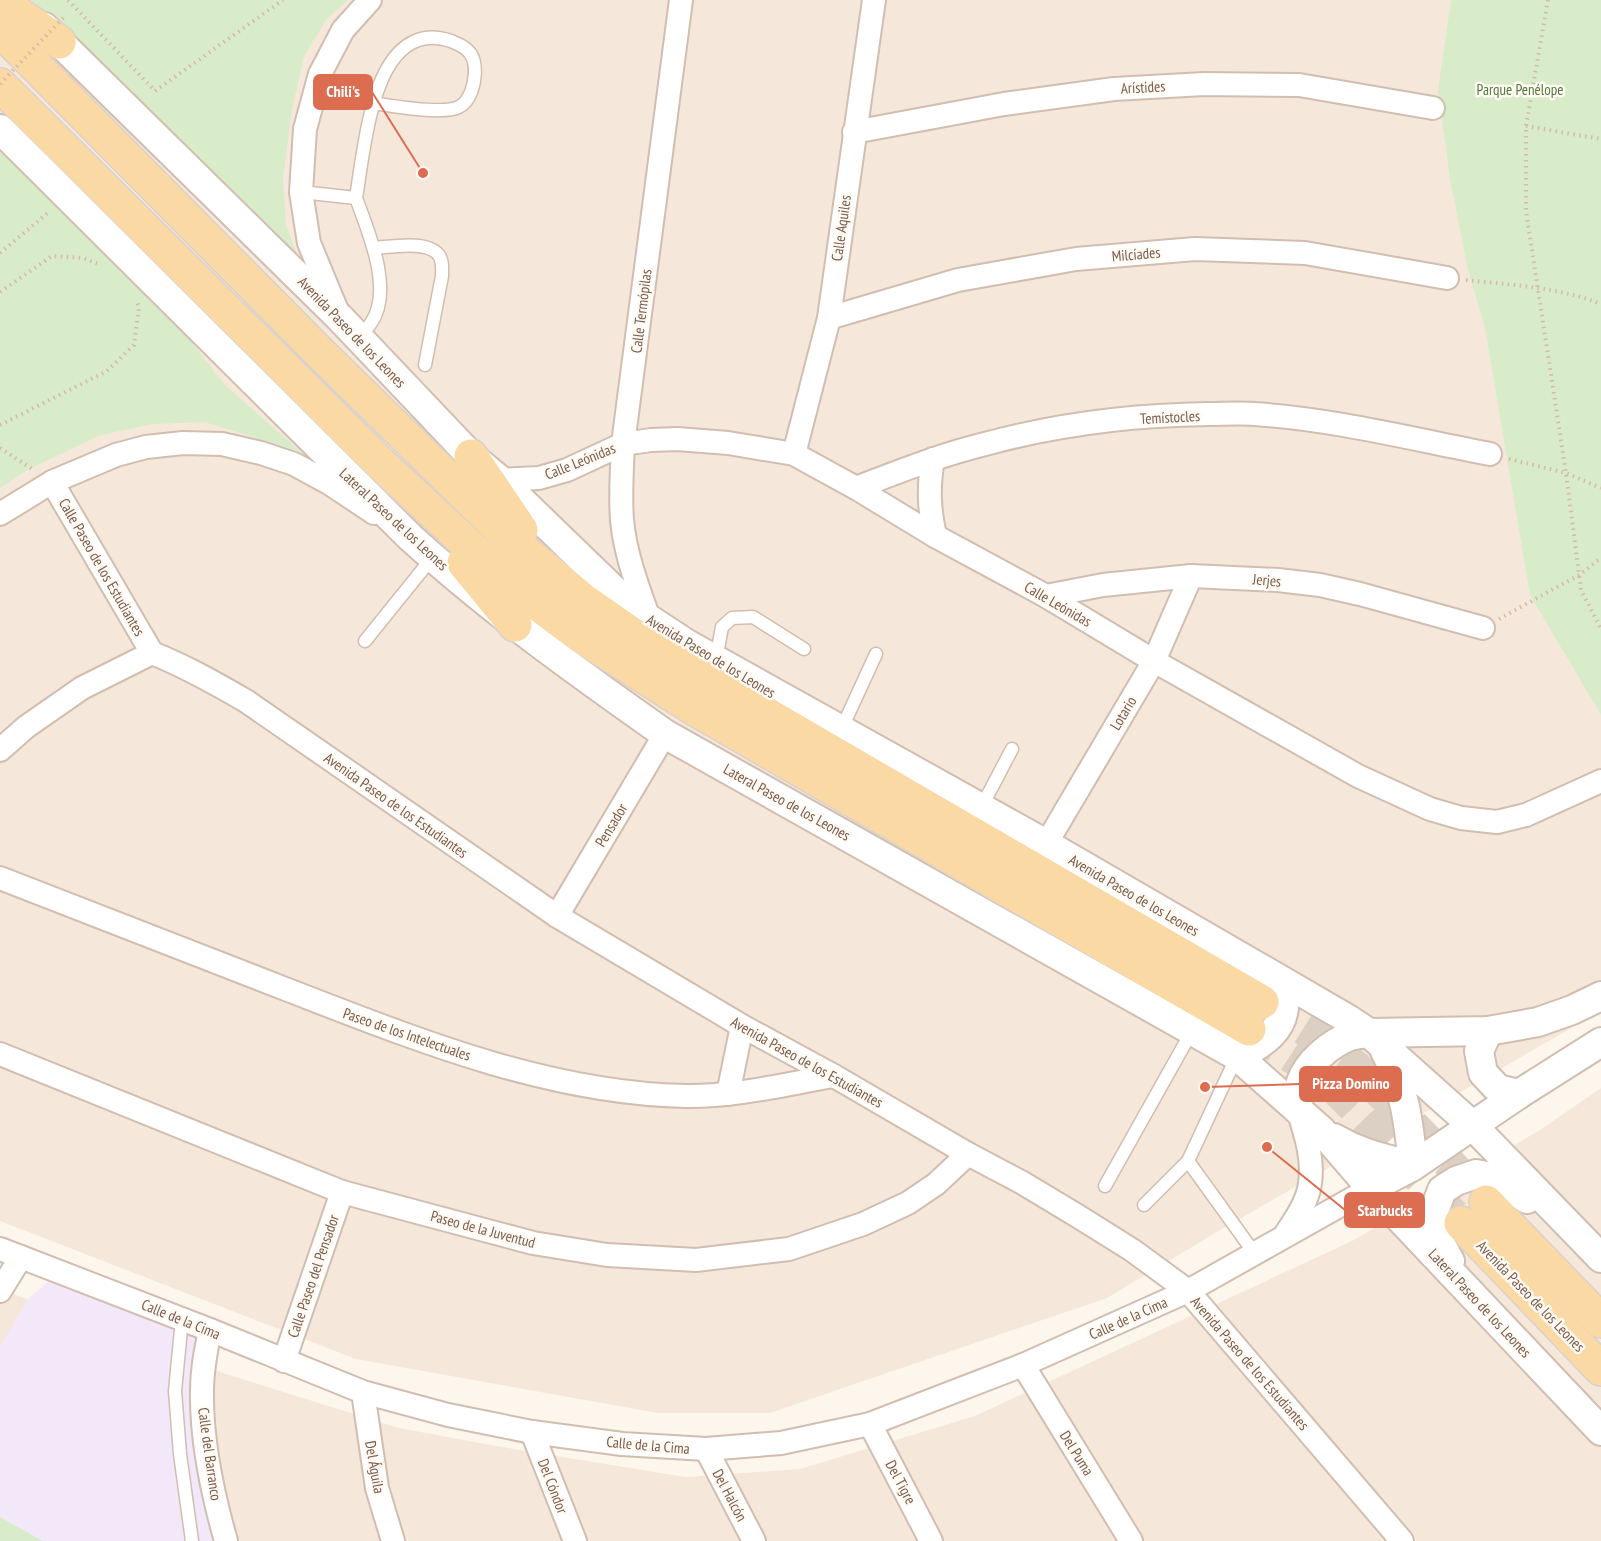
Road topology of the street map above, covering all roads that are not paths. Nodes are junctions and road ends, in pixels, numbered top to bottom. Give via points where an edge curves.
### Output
1 (17, 0) edge
2 (370, 0) edge
3 (681, 0) edge
4 (874, 0) edge
5 (0, 1) edge
6 (62, 29) junction
7 (0, 30) edge
8 (0, 84) edge
9 (373, 103) junction
10 (1433, 108) dead end
11 (0, 129) edge
12 (854, 132) junction
13 (302, 192) junction
14 (356, 198) junction
15 (374, 248) junction
16 (1448, 278) road end
17 (829, 318) junction
18 (349, 327) junction
19 (424, 365) dead end
20 (623, 444) junction
21 (794, 454) junction
22 (1490, 454) road end
23 (471, 456) junction
24 (933, 459) junction
25 (380, 463) junction
26 (500, 480) junction
27 (52, 482) junction
28 (856, 488) junction
29 (0, 514) edge
30 (935, 536) junction
31 (410, 537) junction
32 (432, 558) junction
33 (551, 574) junction
34 (1191, 576) junction
35 (1046, 596) junction
36 (649, 619) junction
37 (515, 625) junction
38 (1483, 628) road end
39 (365, 641) dead end
40 (804, 649) dead end
41 (152, 652) junction
42 (876, 654) dead end
43 (715, 661) junction
44 (1154, 661) junction
45 (841, 731) junction
46 (665, 734) junction
47 (1012, 749) dead end
48 (0, 750) edge
49 (1601, 781) edge
50 (981, 808) junction
51 (1046, 844) junction
52 (0, 878) edge
53 (557, 916) junction
54 (1601, 996) edge
55 (1257, 1017) junction
56 (742, 1026) junction
57 (1192, 1031) junction
58 (1488, 1032) junction
59 (1375, 1038) junction
60 (1601, 1042) edge
61 (0, 1054) edge
62 (834, 1076) junction
63 (728, 1094) junction
64 (1519, 1094) junction
65 (1298, 1110) junction
66 (1473, 1126) junction
67 (1321, 1130) junction
68 (968, 1154) junction
69 (1188, 1161) junction
70 (1413, 1166) junction
71 (1106, 1186) dead end
72 (1371, 1188) junction
73 (342, 1191) junction
74 (1486, 1202) tunnel mouth
75 (1144, 1205) dead end
76 (1461, 1223) tunnel mouth
77 (1285, 1237) junction
78 (1593, 1249) edge
79 (10, 1253) edge
80 (1255, 1254) junction
81 (0, 1291) edge
82 (1188, 1291) junction
83 (1488, 1311) junction
84 (182, 1319) junction
85 (1601, 1321) edge
86 (210, 1330) junction
87 (284, 1361) junction
88 (1023, 1365) junction
89 (1601, 1369) edge
90 (363, 1392) junction
91 (870, 1424) junction
92 (1601, 1431) edge
93 (532, 1432) junction
94 (706, 1449) junction
95 (192, 1541) edge
96 (225, 1541) edge
97 (393, 1541) edge
98 (575, 1541) edge
99 (754, 1541) edge
100 (932, 1541) edge
101 (1131, 1541) edge
102 (1402, 1541) edge

1 - 6 street, Avenida Paseo de los Leones
2 - 13 street via 343,30 320,74 305,129
3 - 20 street, Calle Termópilas
4 - 12 street, Calle Aquiles
5 - 6 main road
6 - 18 street, Avenida Paseo de los Leones
7 - 33 main road, Avenida Paseo de los Leones via 368,401
8 - 25 main road, Avenida Paseo de los Leones
9 - 9 lane via 387,69 416,39 445,39 471,54 475,69 473,87 461,106 431,110
9 - 14 lane
10 - 12 street, Arístides via 1299,85 1204,84 1114,89 1004,104
11 - 31 street, Lateral Paseo de los Leones
12 - 17 street, Calle Aquiles
13 - 14 lane
13 - 18 street via 309,243
14 - 15 lane
15 - 18 lane via 379,304 370,324
15 - 19 lane via 421,245 440,257 442,276
16 - 17 street, Milcíades via 1305,253 1195,249 1076,259 958,280
17 - 21 street, Calle Aquiles
18 - 23 street, Avenida Paseo de los Leones
20 - 21 street, Calle Leónidas via 677,439
20 - 26 street, Calle Leónidas via 567,470 539,478
20 - 36 street, Calle Termópilas via 622,520 631,566
21 - 28 street, Calle Leónidas
22 - 24 street, Temístocles via 1325,422 1253,414 1107,421 989,442
23 - 26 street, Avenida Paseo de los Leones
23 - 33 main road
24 - 28 street, Temístocles
24 - 30 street via 929,497
25 - 37 main road
25 - 55 main road, Avenida Paseo de los Leones via 495,570 547,611 705,715
26 - 36 street, Avenida Paseo de los Leones
27 - 29 street
27 - 31 street via 146,447 222,444 294,464
27 - 41 street, Calle Paseo de los Estudiantes
28 - 30 street, Calle Leónidas
30 - 35 street, Calle Leónidas
31 - 32 street, Lateral Paseo de los Leones
32 - 37 street, Lateral Paseo de los Leones
32 - 39 lane
33 - 55 main road, Avenida Paseo de los Leones via 624,629
34 - 35 street, Jerjes via 1103,585
34 - 38 street, Jerjes via 1320,585
34 - 44 street, Lotario
35 - 44 street, Calle Leónidas
36 - 43 street, Avenida Paseo de los Leones
37 - 46 street, Lateral Paseo de los Leones
40 - 43 lane via 753,617 732,618 722,627
41 - 48 street via 82,688
41 - 53 street, Avenida Paseo de los Estudiantes via 246,701
42 - 45 lane
43 - 45 street, Avenida Paseo de los Leones
44 - 49 street, Calle Leónidas via 1358,776 1430,809 1461,818 1497,822 1526,815
44 - 51 street, Lotario
45 - 50 street, Avenida Paseo de los Leones
46 - 53 street, Pensador
46 - 57 street, Lateral Paseo de los Leones
47 - 50 lane
50 - 51 street, Avenida Paseo de los Leones
51 - 55 street, Avenida Paseo de los Leones
52 - 63 street, Paseo de los Intelectuales via 389,1029 482,1060 551,1079 632,1092
53 - 56 street, Avenida Paseo de los Estudiantes
54 - 58 street via 1538,1022
55 - 57 street, Lateral Paseo de los Leones
55 - 59 street, Avenida Paseo de los Leones via 1348,1018
55 - 65 street, Lateral Paseo de los Leones
55 - 69 lane
56 - 62 street, Avenida Paseo de los Estudiantes
56 - 63 street
57 - 71 lane
58 - 59 street
58 - 64 street via 1479,1051 1483,1072 1498,1089
59 - 65 street via 1351,1036 1321,1055 1302,1080
59 - 66 street, Avenida Paseo de los Leones
59 - 70 street via 1394,1068 1406,1104
60 - 64 street, Calle de la Cima
61 - 73 street, Paseo de la Juventud
62 - 63 street, Paseo de los Intelectuales
62 - 68 street, Avenida Paseo de los Estudiantes
64 - 66 street, Calle de la Cima
65 - 67 street, Lateral Paseo de los Leones
65 - 77 street via 1311,1172 1309,1190
66 - 70 street, Calle de la Cima
66 - 78 street
67 - 70 street via 1351,1148
67 - 72 street, Lateral Paseo de los Leones
68 - 73 street, Paseo de la Juventud via 908,1203 862,1224 789,1249 696,1260 607,1255 533,1243
68 - 82 street, Avenida Paseo de los Estudiantes via 1076,1215
69 - 75 lane
69 - 80 lane
70 - 72 street, Calle de la Cima
72 - 77 street, Calle de la Cima
72 - 83 street, Lateral Paseo de los Leones
73 - 87 street, Calle Paseo del Pensador
74 - 85 main road
76 - 89 main road, Avenida Paseo de los Leones
77 - 80 street, Calle de la Cima
78 - 83 street via 1497,1178 1476,1174 1456,1181 1442,1190 1433,1214 1436,1236 1446,1256
79 - 81 street
79 - 84 street, Calle de la Cima
80 - 82 street, Calle de la Cima
82 - 88 street, Calle de la Cima
82 - 102 street, Avenida Paseo de los Estudiantes
83 - 92 street, Lateral Paseo de los Leones
84 - 86 street, Calle de la Cima
84 - 95 lane via 175,1391
86 - 87 street, Calle de la Cima
86 - 96 street, Calle del Barranco via 202,1391 206,1450
87 - 90 street, Calle de la Cima
88 - 91 street, Calle de la Cima
88 - 101 street, Del Puma
90 - 93 street, Calle de la Cima
90 - 97 street, Del Águila via 377,1488
91 - 94 street, Calle de la Cima via 781,1443
91 - 100 street, Del Tigre
93 - 94 street, Calle de la Cima via 622,1444
93 - 98 street, Del Cóndor
94 - 99 street, Del Halcón

